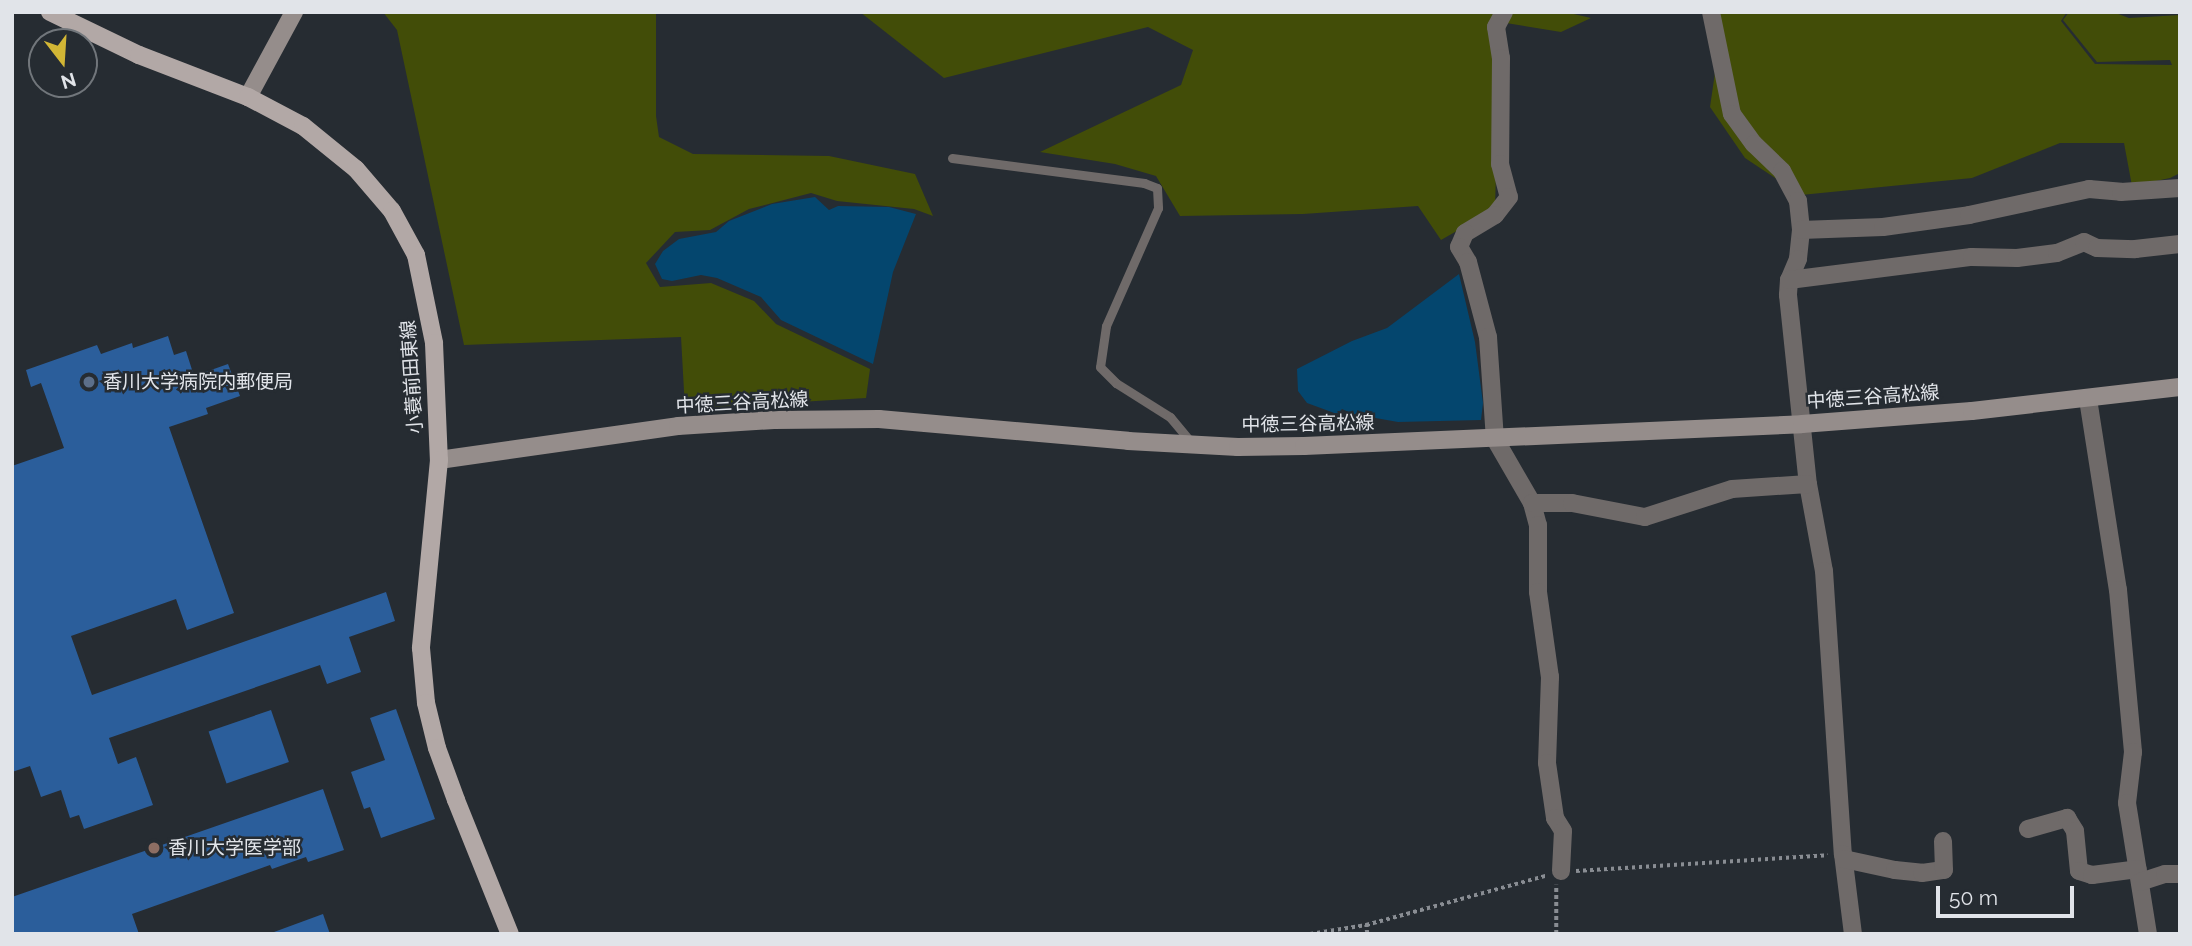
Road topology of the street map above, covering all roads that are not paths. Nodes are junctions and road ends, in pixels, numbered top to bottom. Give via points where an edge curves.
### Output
1 (50, 12) edge
2 (294, 12) edge
3 (1504, 12) edge
4 (1711, 12) edge
5 (248, 97) junction
6 (953, 158) dead end
7 (2180, 188) edge
8 (1801, 230) junction
9 (2180, 244) edge
10 (1788, 280) junction
11 (2180, 387) edge
12 (2088, 398) junction
13 (1802, 424) junction
14 (1495, 439) junction
15 (1192, 444) junction
16 (439, 460) junction
17 (1808, 484) junction
18 (1532, 503) junction
19 (2028, 829) dead end
20 (1944, 841) dead end
21 (1844, 856) junction
22 (1559, 872) road end
23 (2180, 874) edge
24 (2139, 875) junction
25 (510, 934) edge
26 (1853, 934) edge
27 (2148, 934) edge

1 - 5 main road, 小蓑前田東線 via 139,55
2 - 5 main road
3 - 14 street via 1496,27 1501,58 1500,164 1509,197 1494,215 1465,233 1459,247 1468,262 1488,337
4 - 8 street via 1732,114 1754,145 1782,171 1798,201
5 - 16 main road, 小蓑前田東線 via 303,126 356,169 392,211 416,255 435,343
6 - 15 lane via 1157,188 1158,208 1106,326 1100,367 1116,383 1170,417
7 - 8 street via 2089,189 1883,228
8 - 10 street via 1798,259
9 - 10 street via 2122,249 2097,248 2084,242 2057,253 1972,257
10 - 13 street
11 - 12 main road, 中徳三谷高松線
12 - 13 main road, 中徳三谷高松線
12 - 24 street via 2118,590 2133,752 2127,803
13 - 14 main road, 中徳三谷高松線
13 - 17 street
14 - 15 main road, 中徳三谷高松線 via 1304,446
14 - 18 street
15 - 16 main road, 中徳三谷高松線 via 879,419 774,420 678,426
16 - 25 main road, 小蓑前田東線 via 421,648 426,703 437,748
17 - 18 street via 1732,489 1645,517 1572,503
17 - 21 street via 1826,595
18 - 22 street via 1538,525 1538,592 1550,677 1547,763 1555,818 1563,831
19 - 24 street via 2067,818 2075,831 2079,871
20 - 21 street via 1944,870 1895,870
21 - 26 street
23 - 24 street
24 - 27 street

